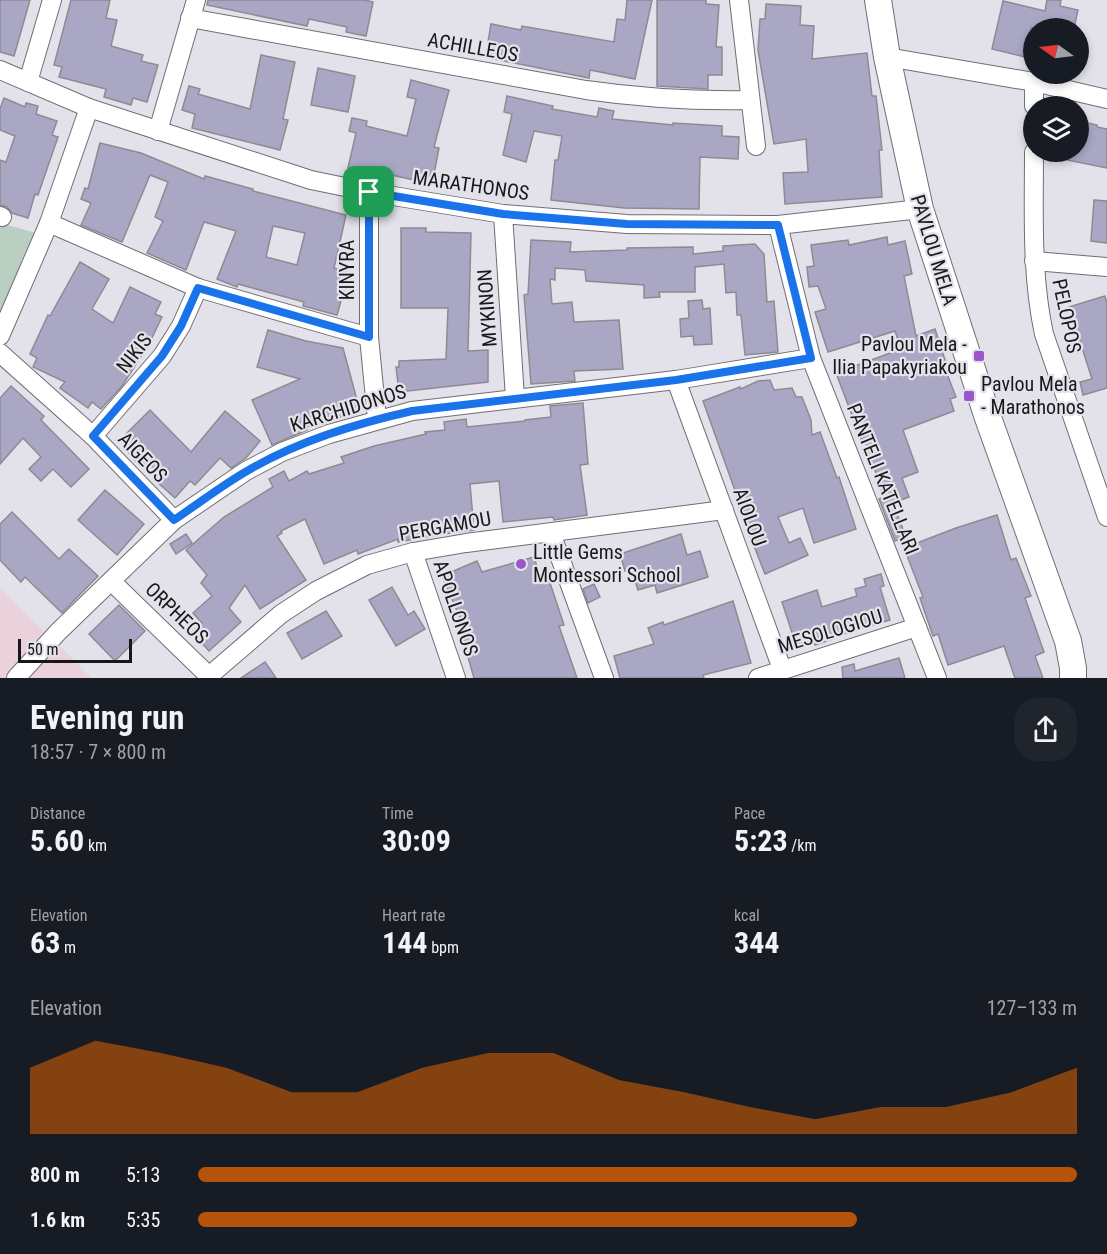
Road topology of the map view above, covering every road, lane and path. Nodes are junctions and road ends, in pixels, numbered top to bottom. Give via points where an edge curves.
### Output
1 (52, 0) edge
2 (196, 0) edge
3 (739, 0) edge
4 (878, 0) edge
5 (190, 18) junction
6 (887, 57) junction
7 (0, 70) edge
8 (1023, 80) edge
9 (28, 82) junction
10 (1043, 84) edge
11 (1107, 99) edge
12 (750, 100) junction
13 (89, 108) junction
14 (158, 131) junction
15 (756, 146) dead end
16 (1034, 162) edge
17 (369, 192) junction
18 (920, 209) junction
19 (503, 214) junction
20 (49, 224) junction
21 (778, 225) junction
22 (1034, 261) junction
23 (1107, 267) edge
24 (198, 288) junction
25 (0, 336) edge
26 (369, 337) junction
27 (0, 352) edge
28 (811, 358) junction
29 (676, 380) junction
30 (515, 398) junction
31 (377, 419) junction
32 (93, 436) junction
33 (723, 510) junction
34 (1107, 517) edge
35 (174, 520) junction
36 (551, 533) junction
37 (413, 552) junction
38 (111, 581) junction
39 (917, 627) junction
40 (782, 669) junction
41 (210, 677) edge
42 (16, 678) edge
43 (456, 678) edge
44 (604, 678) edge
45 (758, 678) edge
46 (937, 678) edge
47 (1072, 678) edge

1 - 9 street
2 - 5 street
3 - 12 street
4 - 6 street, PAVLOU MELA
5 - 12 street, ACHILLEOS via 586,90 641,98
5 - 14 street
6 - 8 street
6 - 18 street, PAVLOU MELA
7 - 9 street, MARATHONOS
9 - 13 street, MARATHONOS
10 - 11 street
12 - 15 street
13 - 14 street, MARATHONOS
13 - 20 street
14 - 17 street, MARATHONOS via 311,180
16 - 22 street, PELOPOS
17 - 19 street, MARATHONOS
17 - 26 street, KINYRA
18 - 21 street, MARATHONOS
18 - 47 street, PAVLOU MELA via 983,404 1068,641
19 - 21 street, MARATHONOS via 638,224
19 - 30 street, MYKINON
20 - 24 street
20 - 25 street
21 - 28 street, PANTELI KATELLARI
22 - 23 street
22 - 34 street, PELOPOS via 1044,334
24 - 26 street
24 - 32 street, NIKIS via 162,356
26 - 31 street, KINYRA
27 - 32 street, AIGEOS
28 - 29 street, KARCHIDONOS
28 - 39 street, PANTELI KATELLARI
29 - 30 street, KARCHIDONOS
29 - 33 street, AIOLOU
30 - 31 street, KARCHIDONOS
31 - 35 street, KARCHIDONOS via 282,452 246,471
32 - 35 street, AIGEOS
33 - 36 street, PERGAMOU
33 - 40 street, AIOLOU
35 - 38 street, KARCHIDONOS
36 - 37 street, PERGAMOU
36 - 44 street
37 - 41 street, PERGAMOU via 367,565 316,591 281,614
37 - 43 street, APOLLONOS
38 - 41 street, ORPHEOS
38 - 42 street, KARCHIDONOS
39 - 40 street, MESOLOGIOU
39 - 46 street, PANTELI KATELLARI
40 - 45 street, MESOLOGIOU

